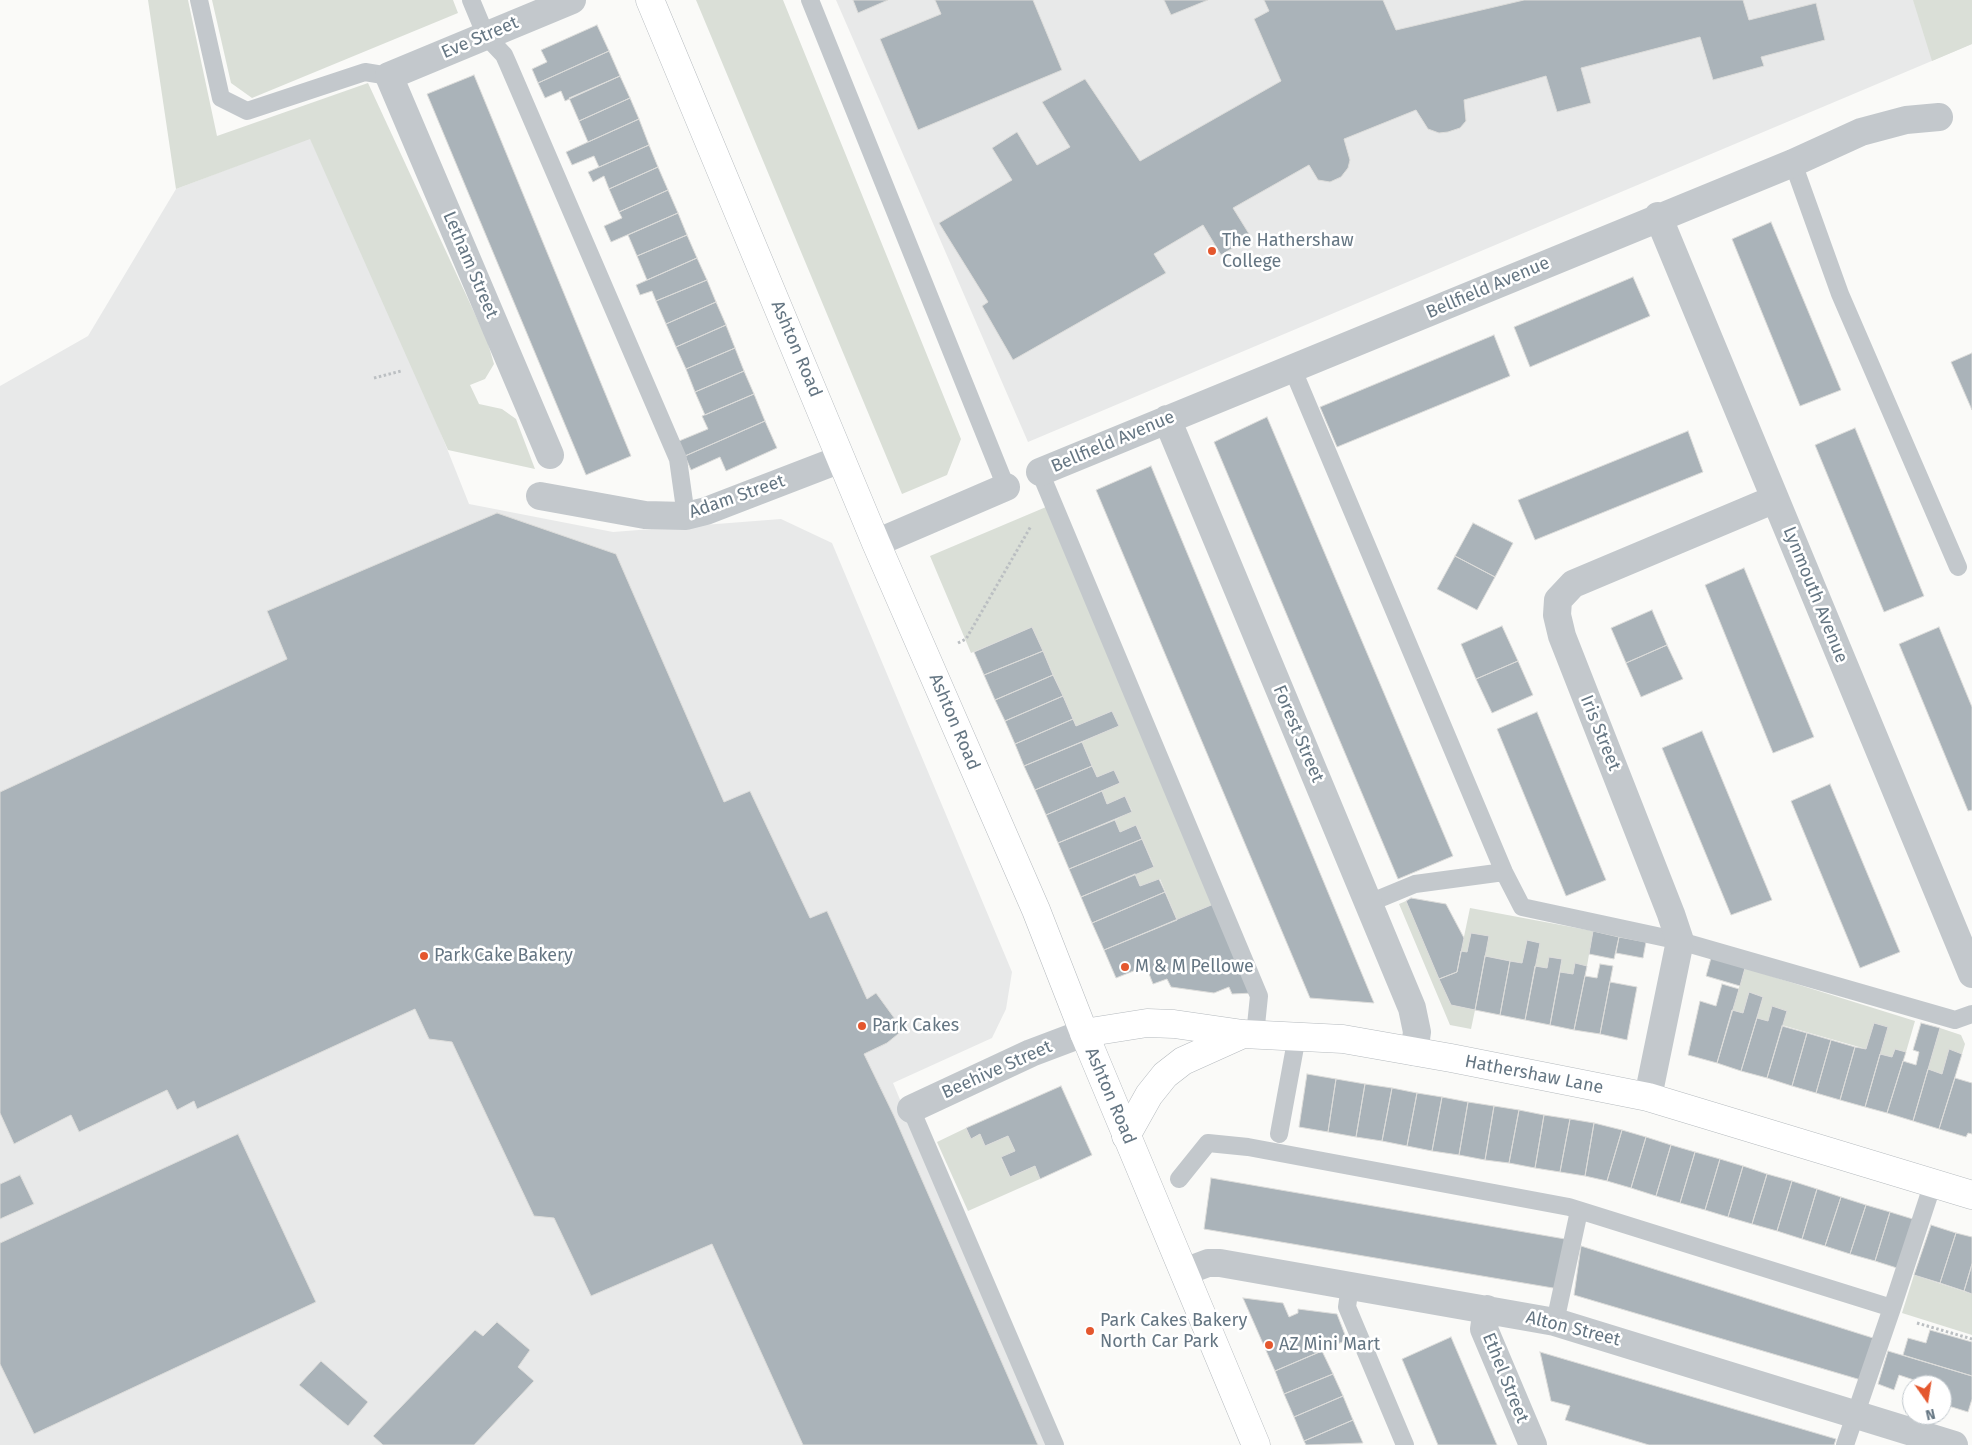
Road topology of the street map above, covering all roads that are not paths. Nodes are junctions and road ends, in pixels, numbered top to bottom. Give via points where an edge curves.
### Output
1 (199, 0) edge
2 (471, 0) edge
3 (572, 0) edge
4 (650, 0) edge
5 (810, 0) edge
6 (486, 36) junction
7 (389, 76) junction
8 (1939, 118) dead end
9 (1793, 162) junction
10 (1658, 216) junction
11 (1293, 370) junction
12 (1167, 419) junction
13 (550, 455) dead end
14 (842, 459) junction
15 (1040, 472) joint
16 (1006, 488) joint
17 (540, 496) dead end
18 (1775, 499) junction
19 (686, 516) junction
20 (876, 542) junction
21 (1958, 567) dead end
22 (1504, 872) junction
23 (1369, 903) junction
24 (1680, 941) junction
25 (1972, 974) edge
26 (1972, 1014) edge
27 (1084, 1033) junction
28 (1249, 1034) junction
29 (1297, 1036) junction
30 (1414, 1052) junction
31 (1648, 1097) junction
32 (911, 1109) joint
33 (1278, 1134) dead end
34 (1126, 1136) junction
35 (1179, 1179) dead end
36 (1933, 1183) junction
37 (1972, 1195) edge
38 (1579, 1211) junction
39 (1184, 1272) junction
40 (1350, 1286) junction
41 (1487, 1309) junction
42 (1891, 1312) junction
43 (1555, 1322) junction
44 (1856, 1414) junction
45 (1055, 1445) edge
46 (1256, 1445) edge
47 (1405, 1445) edge
48 (1532, 1445) edge
49 (1845, 1445) edge
50 (1954, 1445) edge

1 - 7 lane via 221,98 247,111 365,72
2 - 6 lane
3 - 6 street, Eve Street
4 - 14 main road, Ashton Road
5 - 16 lane
6 - 7 street, Eve Street
6 - 19 lane via 504,55 678,459
7 - 13 street, Letham Street
8 - 9 street, Bellfield Avenue via 1906,120 1861,132
9 - 10 street, Bellfield Avenue
9 - 21 lane via 1840,294
10 - 11 street, Bellfield Avenue
10 - 18 street, Lynmouth Avenue
11 - 12 street, Bellfield Avenue
11 - 22 lane
12 - 15 street, Bellfield Avenue
12 - 23 street, Forest Street
14 - 19 street, Adam Street
14 - 20 main road, Ashton Road
15 - 28 lane via 1259,996
16 - 20 street
17 - 19 street, Adam Street via 646,515
18 - 24 street, Iris Street via 1573,584 1558,600 1557,615 1562,636
18 - 25 street, Lynmouth Avenue
20 - 27 main road, Ashton Road via 1036,910
22 - 23 lane via 1415,884
22 - 24 lane via 1522,907
23 - 30 street, Forest Street via 1412,1008 1417,1032
24 - 26 lane via 1954,1020
24 - 31 street
27 - 28 main road, Hathershaw Lane via 1147,1023
27 - 32 street, Beehive Street via 1016,1059
27 - 34 main road, Ashton Road
28 - 29 main road, Hathershaw Lane
28 - 34 main road via 1183,1061 1165,1075 1149,1095
29 - 30 main road, Hathershaw Lane via 1343,1039
29 - 33 lane
30 - 31 main road, Hathershaw Lane
31 - 36 main road, Hathershaw Lane
32 - 45 lane
34 - 39 main road, Ashton Road
35 - 38 lane via 1208,1143 1569,1206
36 - 37 main road, Hathershaw Lane
36 - 42 lane
38 - 42 lane
38 - 43 lane
39 - 40 street, Alton Street via 1208,1263 1220,1263
39 - 46 main road, Ashton Road
40 - 41 street, Alton Street
40 - 47 lane via 1347,1307
41 - 43 street, Alton Street
41 - 48 street, Ethel Street via 1484,1329
42 - 44 lane
43 - 44 street, Alton Street
44 - 49 lane
44 - 50 street, Alton Street

